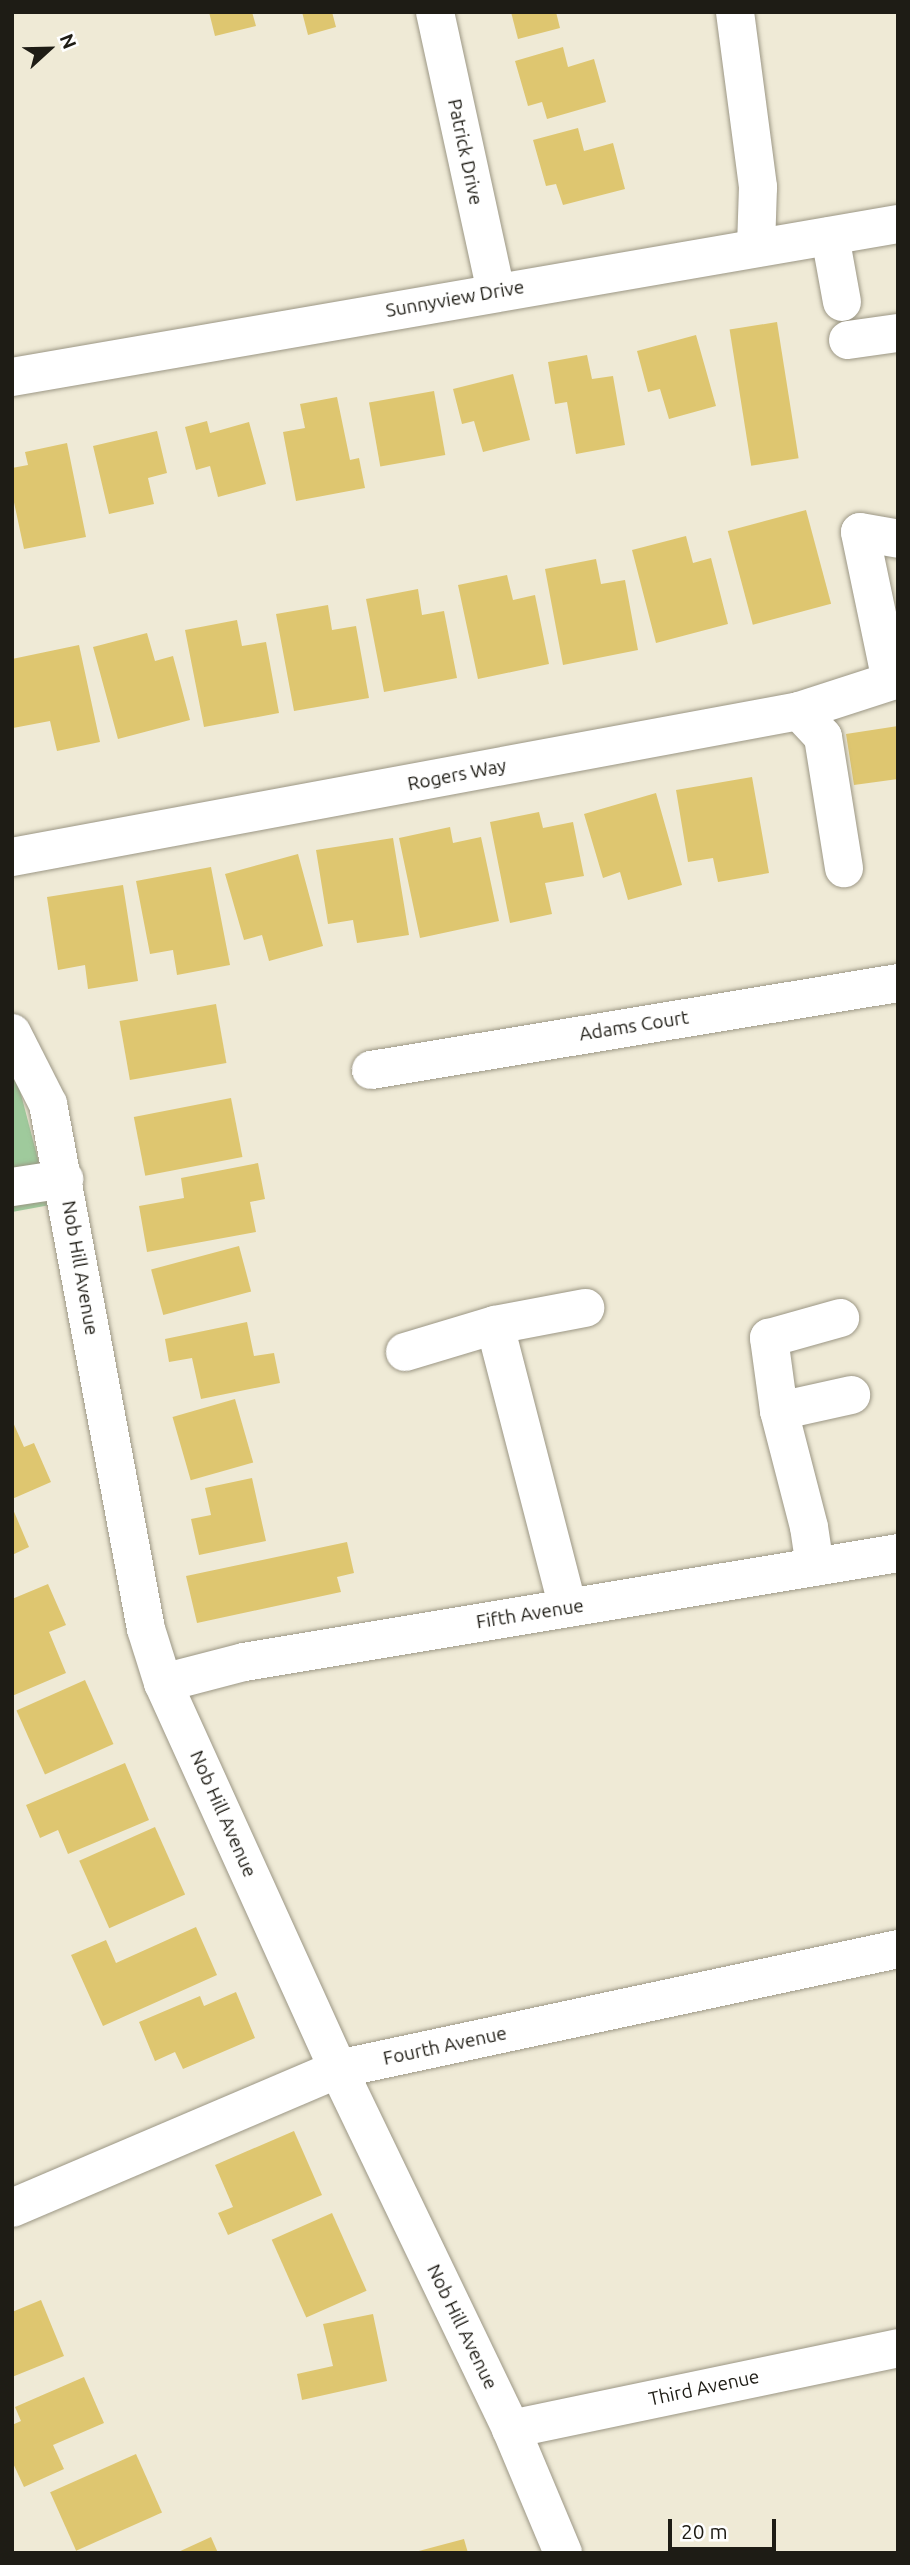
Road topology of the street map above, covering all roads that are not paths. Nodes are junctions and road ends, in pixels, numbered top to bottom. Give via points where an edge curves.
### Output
1 (435, 12) edge
2 (735, 12) edge
3 (898, 224) edge
4 (830, 236) junction
5 (756, 248) junction
6 (496, 292) junction
7 (842, 302) dead end
8 (898, 333) edge
9 (848, 340) dead end
10 (12, 377) edge
11 (898, 539) edge
12 (894, 680) edge
13 (799, 711) junction
14 (12, 858) edge
15 (844, 868) dead end
16 (898, 983) edge
17 (12, 1033) edge
18 (371, 1070) dead end
19 (64, 1179) junction
20 (12, 1187) edge
21 (585, 1308) dead end
22 (839, 1318) dead end
23 (495, 1325) junction
24 (405, 1353) dead end
25 (851, 1395) dead end
26 (779, 1411) junction
27 (898, 1553) edge
28 (815, 1567) junction
29 (568, 1608) junction
30 (163, 1682) junction
31 (898, 1949) edge
32 (338, 2069) junction
33 (12, 2208) edge
34 (898, 2348) edge
35 (511, 2429) junction
36 (563, 2553) edge

1 - 6 street, Patrick Drive
2 - 5 street via 758,187
3 - 4 street, Sunnyview Drive
4 - 5 street, Sunnyview Drive
4 - 7 street
5 - 6 street, Sunnyview Drive
6 - 10 street, Sunnyview Drive
8 - 9 street
11 - 12 street via 860,532
12 - 13 street, Rogers Way
13 - 14 street, Rogers Way
13 - 15 street via 823,737
16 - 18 street, Adams Court
17 - 19 street, Nob Hill Avenue via 48,1104
19 - 20 street
19 - 30 street, Nob Hill Avenue via 146,1629
21 - 23 street
22 - 26 street via 769,1338
23 - 24 street
23 - 29 street
25 - 26 street
26 - 28 street
27 - 28 street, Fifth Avenue
28 - 29 street, Fifth Avenue
29 - 30 street, Fifth Avenue via 244,1662
30 - 32 street, Nob Hill Avenue
31 - 32 street, Fourth Avenue
32 - 33 street, Fourth Avenue
32 - 35 street, Nob Hill Avenue
34 - 35 street, Third Avenue
35 - 36 street, Nob Hill Avenue

